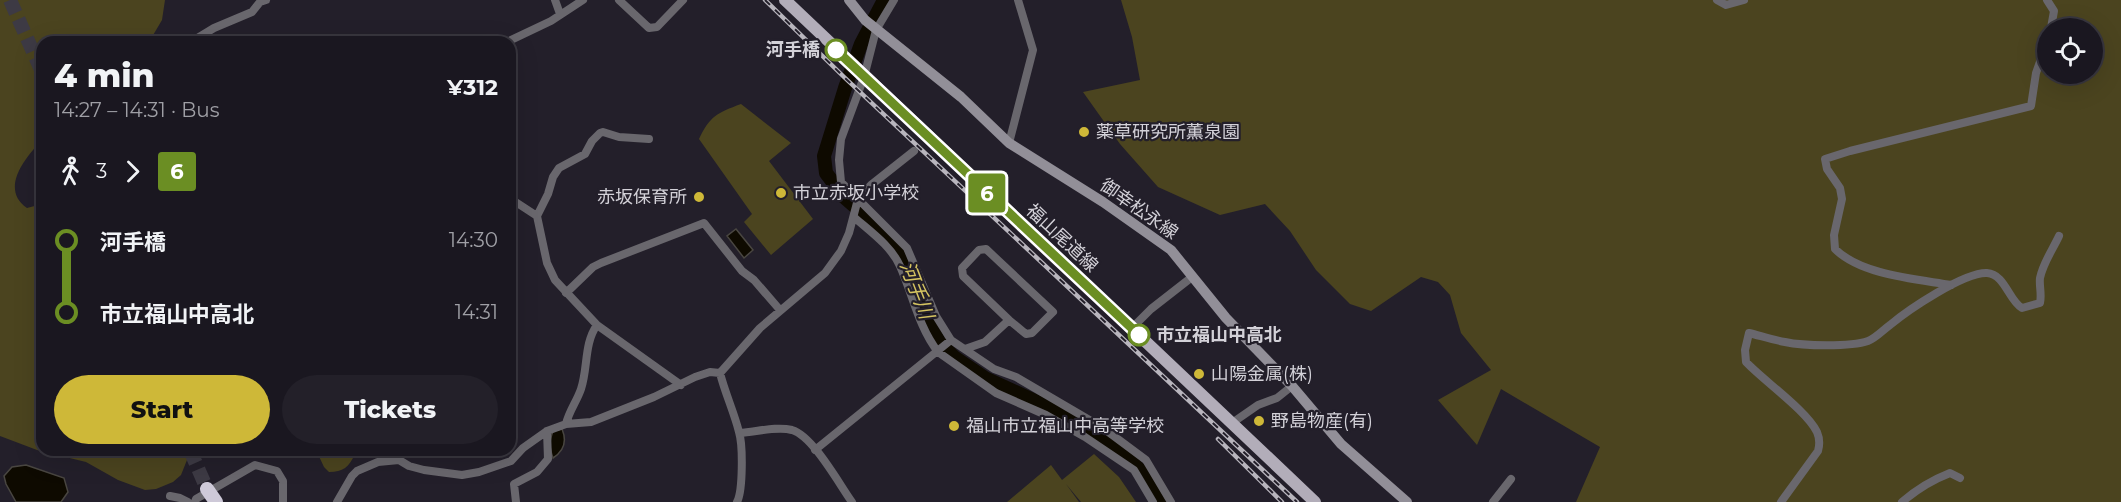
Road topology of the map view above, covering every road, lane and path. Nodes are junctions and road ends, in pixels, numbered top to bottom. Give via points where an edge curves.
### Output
1 (266, 0) edge
2 (555, 0) edge
3 (583, 0) edge
4 (619, 0) edge
5 (683, 0) edge
6 (785, 0) edge
7 (849, 0) edge
8 (894, 0) edge
9 (1018, 0) edge
10 (1717, 0) edge
11 (1744, 0) edge
12 (2047, 0) edge
13 (560, 14) junction
14 (2053, 18) edge
15 (872, 27) junction
16 (201, 36) edge
17 (516, 38) edge
18 (2037, 69) edge
19 (862, 74) junction
20 (649, 139) dead end
21 (1010, 143) junction
22 (914, 152) dead end
23 (858, 201) junction
24 (516, 202) edge
25 (537, 216) junction
26 (855, 216) junction
27 (2059, 236) dead end
28 (1192, 277) junction
29 (1951, 285) junction
30 (566, 293) junction
31 (780, 310) junction
32 (1009, 320) junction
33 (597, 326) junction
34 (1132, 328) junction
35 (950, 341) junction
36 (965, 349) junction
37 (939, 351) junction
38 (720, 373) junction
39 (681, 385) junction
40 (1292, 386) junction
41 (1232, 423) junction
42 (566, 424) junction
43 (547, 431) junction
44 (740, 433) junction
45 (815, 450) junction
46 (516, 456) edge
47 (516, 456) edge
48 (1960, 478) dead end
49 (1511, 479) dead end
50 (170, 496) dead end
51 (209, 498) edge
52 (188, 502) edge
53 (283, 502) edge
54 (337, 502) edge
55 (516, 502) edge
56 (737, 502) edge
57 (852, 502) edge
58 (1153, 502) edge
59 (1171, 502) edge
60 (1315, 502) edge
61 (1407, 502) edge
62 (1493, 502) edge
63 (1782, 502) edge
64 (1902, 502) edge

1 - 16 street via 252,12
2 - 13 street
3 - 13 street
4 - 5 street via 648,28 657,27
6 - 19 main road, 福山尾道線
7 - 15 main road, 御幸松永線
8 - 15 street
9 - 21 street via 1032,50
10 - 11 street via 1726,5
12 - 14 street via 2054,11
13 - 17 street
15 - 19 street
15 - 21 main road, 御幸松永線 via 961,97
18 - 29 street via 2031,106 1825,159 1842,199 1835,249 1874,269
19 - 23 street via 841,139 839,160 842,182
19 - 34 main road, 福山尾道線
20 - 25 street via 600,133 585,154 560,168 553,177
21 - 28 main road, 御幸松永線 via 1155,238 1171,250
22 - 23 street via 871,185
23 - 26 street
23 - 35 street via 907,248
24 - 25 street
25 - 30 street via 547,263
26 - 31 street via 841,250 825,273
26 - 37 street via 894,255 915,310
27 - 29 street via 2039,280 2040,303 2022,308 1993,275 1986,273
28 - 34 street
28 - 40 main road, 御幸松永線
29 - 63 street via 1868,341 1845,345 1786,343 1749,333 1746,362 1806,417 1817,431 1820,443
30 - 31 street via 593,267 704,223 742,272
30 - 33 street
31 - 38 street
32 - 32 street via 963,276 962,268 979,250 986,249 1053,312 1032,333 1026,334
32 - 36 street via 985,342
33 - 39 street
33 - 42 street via 590,335 586,369
34 - 41 main road, 福山尾道線
35 - 36 street
35 - 37 street
36 - 59 street via 1103,428 1146,460
37 - 45 street
37 - 58 street via 996,393 1085,437 1134,470
38 - 39 street via 710,372
38 - 44 street
39 - 42 street via 591,422
40 - 41 street
40 - 61 main road, 御幸松永線 via 1341,444
41 - 60 main road, 福山尾道線
42 - 43 street
43 - 47 street
43 - 55 street via 548,459 537,472 514,484
44 - 45 street via 794,431
44 - 56 street via 742,488
45 - 57 street
46 - 54 street via 511,461 462,475 424,470 399,460 378,462 357,471
48 - 64 street via 1950,472
49 - 62 street
50 - 52 street
51 - 53 street via 255,465 277,471 283,481

